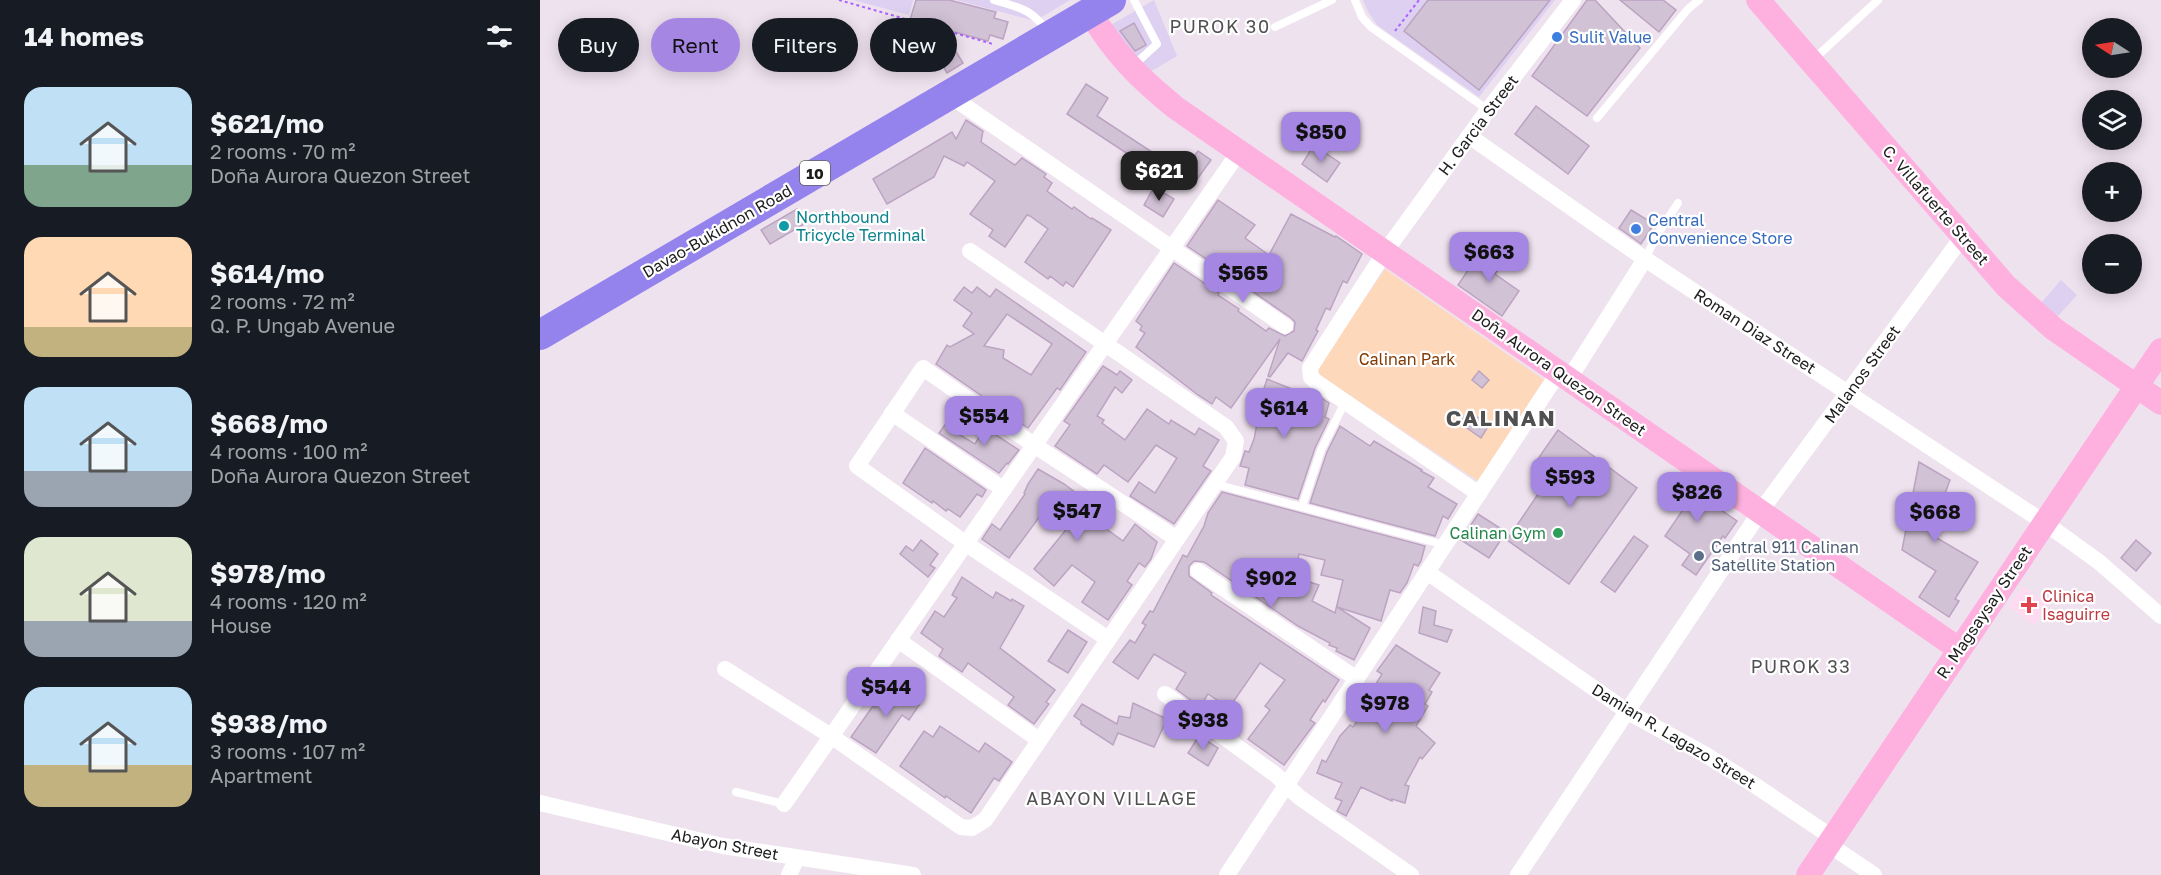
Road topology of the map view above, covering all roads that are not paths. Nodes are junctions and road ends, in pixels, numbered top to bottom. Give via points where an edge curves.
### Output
1 (994, 0) edge
2 (1134, 0) edge
3 (1332, 0) edge
4 (1355, 0) edge
5 (1573, 0) edge
6 (1699, 0) edge
7 (1758, 0) edge
8 (1878, 0) edge
9 (1102, 4) edge
10 (1275, 27) dead end
11 (1050, 36) junction
12 (1811, 61) junction
13 (1130, 68) junction
14 (949, 95) junction
15 (1488, 110) junction
16 (1597, 118) dead end
17 (1469, 136) junction
18 (1239, 152) junction
19 (1678, 203) dead end
20 (1963, 236) junction
21 (1171, 248) junction
22 (970, 251) dead end
23 (1385, 252) junction
24 (1646, 259) junction
25 (1285, 326) dead end
26 (540, 335) edge
27 (1104, 343) junction
28 (2161, 350) edge
29 (1564, 376) junction
30 (2137, 386) junction
31 (1848, 392) junction
32 (1345, 402) junction
33 (2161, 403) edge
34 (892, 413) junction
35 (1034, 445) junction
36 (1215, 484) junction
37 (1003, 489) junction
38 (1479, 494) junction
39 (1302, 507) junction
40 (1761, 512) junction
41 (2044, 523) junction
42 (1177, 539) junction
43 (965, 543) junction
44 (1445, 546) junction
45 (1198, 571) dead end
46 (1427, 572) junction
47 (2161, 616) edge
48 (1108, 639) junction
49 (898, 640) junction
50 (1959, 650) junction
51 (725, 669) dead end
52 (1357, 679) junction
53 (1165, 694) dead end
54 (1628, 711) junction
55 (831, 736) junction
56 (1039, 740) junction
57 (1287, 785) junction
58 (736, 792) dead end
59 (540, 802) edge
60 (784, 804) joint
61 (1830, 841) junction
62 (797, 858) junction
63 (789, 875) edge
64 (913, 875) edge
65 (1227, 875) edge
66 (1411, 875) edge
67 (1518, 875) edge
68 (1808, 875) edge
69 (1874, 875) edge

1 - 11 lane via 1027,10
2 - 13 lane via 1157,44
3 - 10 lane
4 - 15 lane via 1362,17 1388,40
5 - 15 street, H. Garcia Street
6 - 16 lane
7 - 12 main road, C. Villafuerte Street
8 - 12 lane
9 - 11 highway, Davao-Bukidnon Road / 10
9 - 13 main road, Doña Aurora Quezon Street via 1106,40
11 - 14 highway, Davao-Bukidnon Road / 10
12 - 20 main road, C. Villafuerte Street
13 - 18 main road, Doña Aurora Quezon Street via 1176,108
14 - 21 street
14 - 26 highway, Davao-Bukidnon Road / 10
15 - 17 street, H. Garcia Street
17 - 23 street, H. Garcia Street
17 - 24 street, Roman Diaz Street
18 - 21 street
18 - 23 main road, Doña Aurora Quezon Street
19 - 24 lane
20 - 30 main road, C. Villafuerte Street via 2037,315
20 - 31 street, Malanos Street
21 - 25 street
21 - 27 street
22 - 27 street
23 - 29 main road, Doña Aurora Quezon Street
23 - 32 street, H. Garcia Street via 1310,368 1315,381
24 - 29 street
24 - 31 street, Roman Diaz Street
27 - 35 street
27 - 36 street via 1233,434 1233,457
28 - 30 main road, R. Magsaysay Street
29 - 38 street
29 - 40 main road, Doña Aurora Quezon Street
30 - 33 main road, C. Villafuerte Street
30 - 41 main road, R. Magsaysay Street
31 - 40 street, Malanos Street
31 - 41 street, Roman Diaz Street
32 - 38 street
32 - 39 lane via 1321,450
34 - 35 street via 923,368
34 - 37 street
34 - 43 street via 857,466
35 - 37 street
35 - 42 street
36 - 39 lane
36 - 42 street
37 - 43 street
38 - 44 street
39 - 44 lane
40 - 50 main road, Doña Aurora Quezon Street
40 - 54 street, Malanos Street
41 - 47 street, Roman Diaz Street via 2099,562
41 - 50 main road, R. Magsaysay Street
42 - 48 street
43 - 48 street
43 - 49 street
44 - 46 street
45 - 52 street
46 - 52 street
46 - 54 street, Damian R. Lagazo Street
48 - 56 street
49 - 55 street
49 - 56 street
50 - 61 main road, R. Magsaysay Street
51 - 55 street
52 - 57 street
53 - 57 street
54 - 61 street, Damian R. Lagazo Street via 1707,755
54 - 67 street, Malanos Street
55 - 56 street via 967,828 985,820
55 - 60 street
57 - 65 street
57 - 66 street
58 - 60 lane
59 - 62 street, Abayon Street via 723,846
61 - 68 main road, R. Magsaysay Street
61 - 69 street, Damian R. Lagazo Street
62 - 63 street
62 - 64 street, Abayon Street

